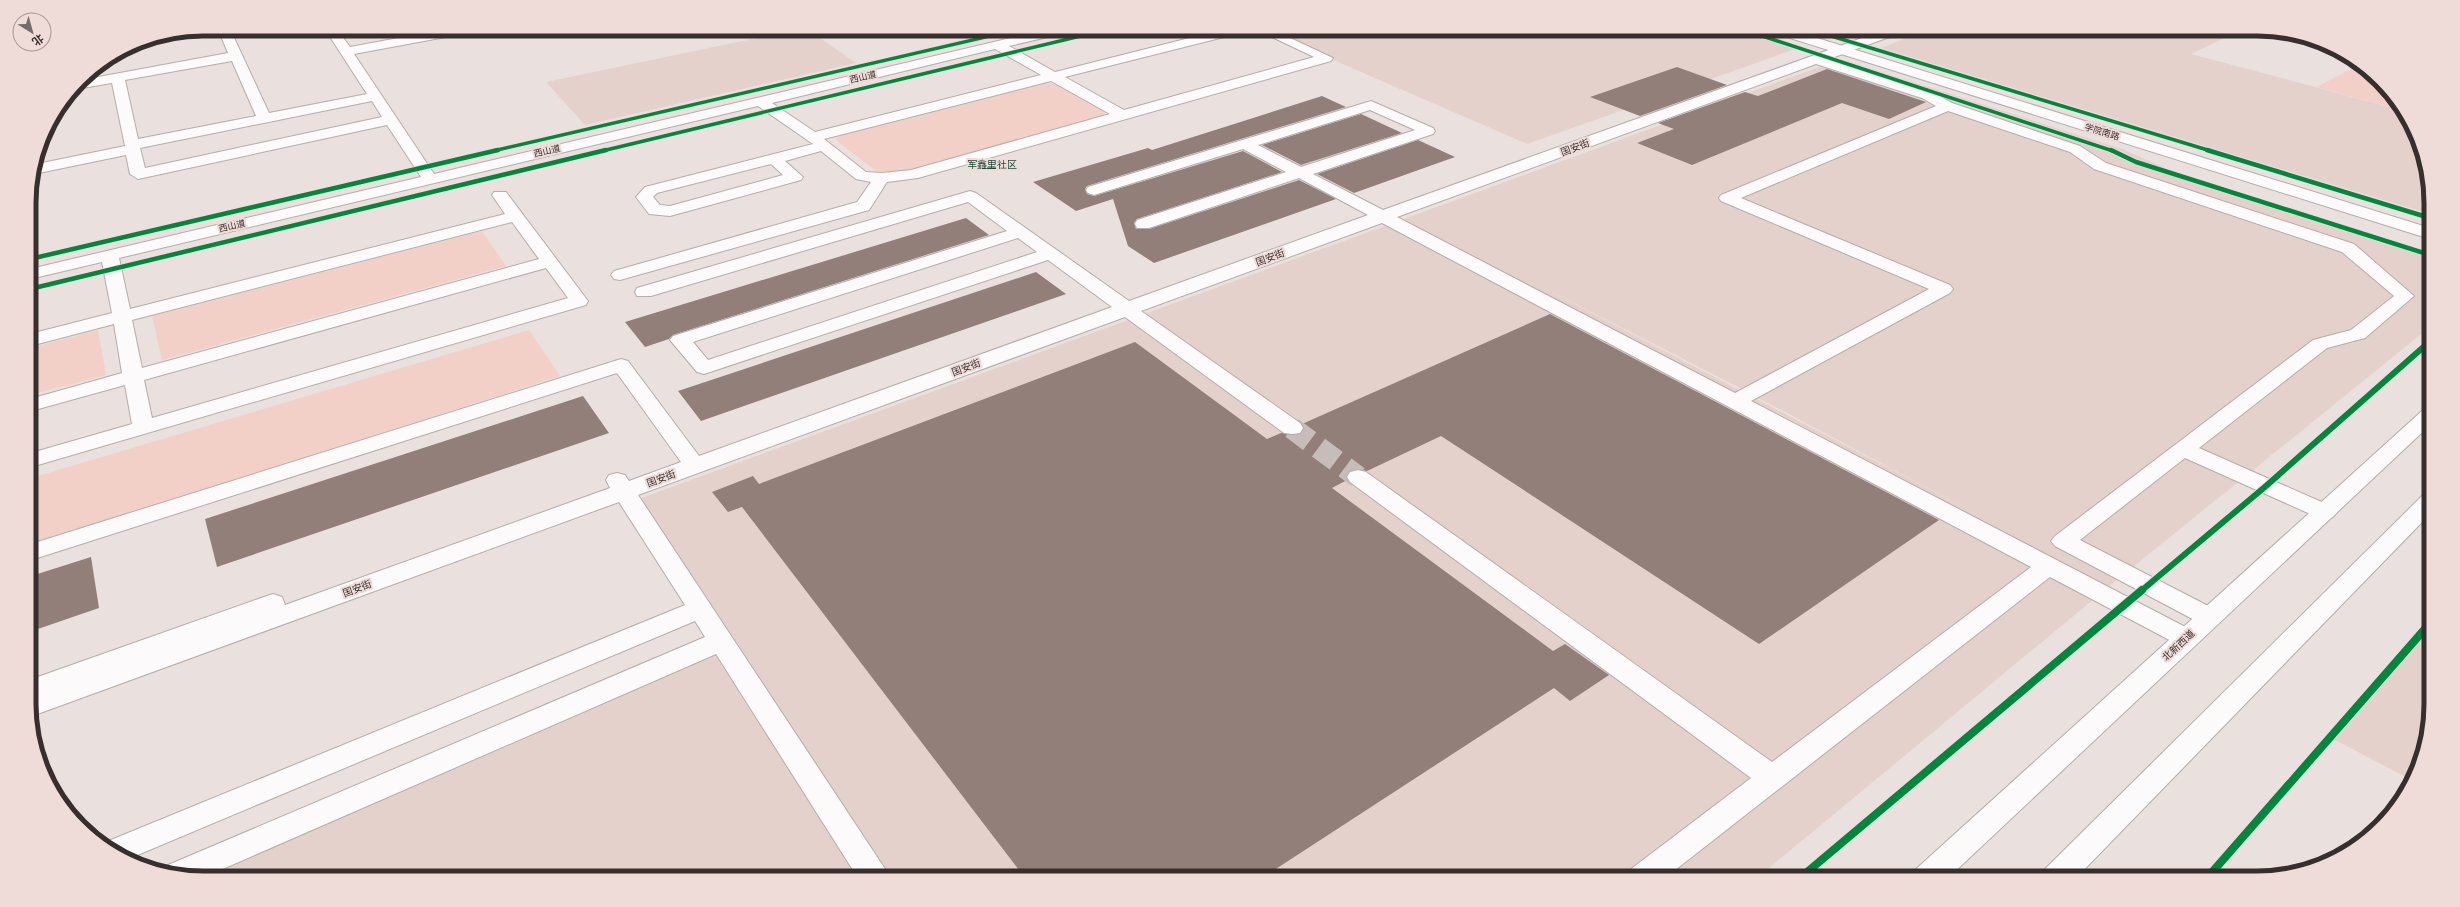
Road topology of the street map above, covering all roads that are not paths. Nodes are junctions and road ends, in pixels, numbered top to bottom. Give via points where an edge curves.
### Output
1 (227, 36) edge
2 (336, 36) edge
3 (430, 36) edge
4 (1007, 36) edge
5 (1036, 36) edge
6 (1212, 36) edge
7 (1277, 36) edge
8 (1791, 36) edge
9 (1862, 36) edge
10 (1878, 36) edge
11 (1016, 41) junction
12 (997, 45) junction
13 (346, 52) junction
14 (1829, 52) junction
15 (236, 56) junction
16 (1053, 76) junction
17 (118, 78) junction
18 (86, 84) edge
19 (377, 96) junction
20 (760, 101) junction
21 (1947, 106) junction
22 (1122, 115) junction
23 (264, 118) junction
24 (391, 120) junction
25 (819, 142) junction
26 (1244, 144) junction
27 (132, 147) junction
28 (773, 158) junction
29 (40, 168) edge
30 (1300, 173) junction
31 (882, 178) junction
32 (430, 179) junction
33 (1094, 190) dead end
34 (500, 195) dead end
35 (1378, 213) junction
36 (516, 216) junction
37 (1143, 224) dead end
38 (1020, 232) junction
39 (2424, 232) edge
40 (1050, 254) junction
41 (110, 255) junction
42 (550, 262) junction
43 (36, 273) edge
44 (620, 275) dead end
45 (644, 292) dead end
46 (1121, 305) junction
47 (121, 316) junction
48 (36, 338) edge
49 (133, 377) junction
50 (1735, 401) junction
51 (36, 403) edge
52 (2424, 420) edge
53 (143, 428) junction
54 (1292, 428) tunnel mouth
55 (2183, 449) junction
56 (36, 459) edge
57 (691, 460) junction
58 (1358, 477) tunnel mouth
59 (621, 485) junction
60 (2424, 507) edge
61 (2325, 512) junction
62 (36, 550) edge
63 (2049, 566) junction
64 (700, 608) junction
65 (2209, 617) junction
66 (2186, 638) junction
67 (721, 641) junction
68 (36, 688) edge
69 (36, 704) edge
70 (1772, 778) junction
71 (120, 849) edge
72 (187, 871) edge
73 (871, 871) edge
74 (1651, 871) edge
75 (1935, 871) edge
76 (2063, 871) edge

1 - 15 street
2 - 13 street
3 - 13 street
4 - 11 street
5 - 11 street, 西山道
6 - 16 street
7 - 22 street via 1326,58
8 - 14 street, 学院南路
9 - 14 street, 国安街
10 - 14 street, 国安街
11 - 12 street, 西山道
12 - 16 street
12 - 20 street, 西山道
13 - 19 street
14 - 21 street
14 - 35 street, 国安街
14 - 39 street, 学院南路
15 - 17 street
15 - 23 street
16 - 22 street
16 - 25 street
17 - 18 street
17 - 27 street
19 - 23 street
19 - 24 street
20 - 25 street
20 - 32 street, 西山道
21 - 50 street via 1727,198 1944,289
21 - 55 street via 2075,149 2100,166 2348,248 2405,296 2358,334 2320,344
22 - 31 street via 912,175
23 - 27 street
24 - 27 street via 138,174
24 - 32 street
25 - 28 street
25 - 31 street via 862,176
26 - 30 street
26 - 30 street via 1371,105 1428,130
26 - 33 street
27 - 29 street
28 - 28 street via 651,190 644,197 655,210 670,211 795,178
30 - 35 street
30 - 37 street
31 - 44 street via 863,206
32 - 41 street, 西山道
34 - 36 street
35 - 46 street, 国安街
35 - 50 street
36 - 42 street
36 - 47 street
38 - 40 street
38 - 40 street via 680,340 704,368
38 - 45 street via 970,196
40 - 46 street
41 - 43 street, 西山道
41 - 47 street
42 - 49 street
42 - 53 street via 579,301
46 - 54 street
46 - 57 street, 国安街
47 - 48 street
47 - 49 street
49 - 51 street
49 - 53 street
50 - 63 street
52 - 61 street, 北新西道
53 - 56 street
55 - 61 street
55 - 65 street via 2063,541
57 - 59 street, 国安街
57 - 62 street via 621,365
58 - 70 street
59 - 64 street
59 - 68 street, 国安街
59 - 69 street, 国安街
60 - 76 street
61 - 65 street, 北新西道
63 - 66 street
63 - 70 street
64 - 67 street
64 - 71 street
65 - 66 street, 北新西道
66 - 75 street, 北新西道
67 - 72 street
67 - 73 street
70 - 74 street

